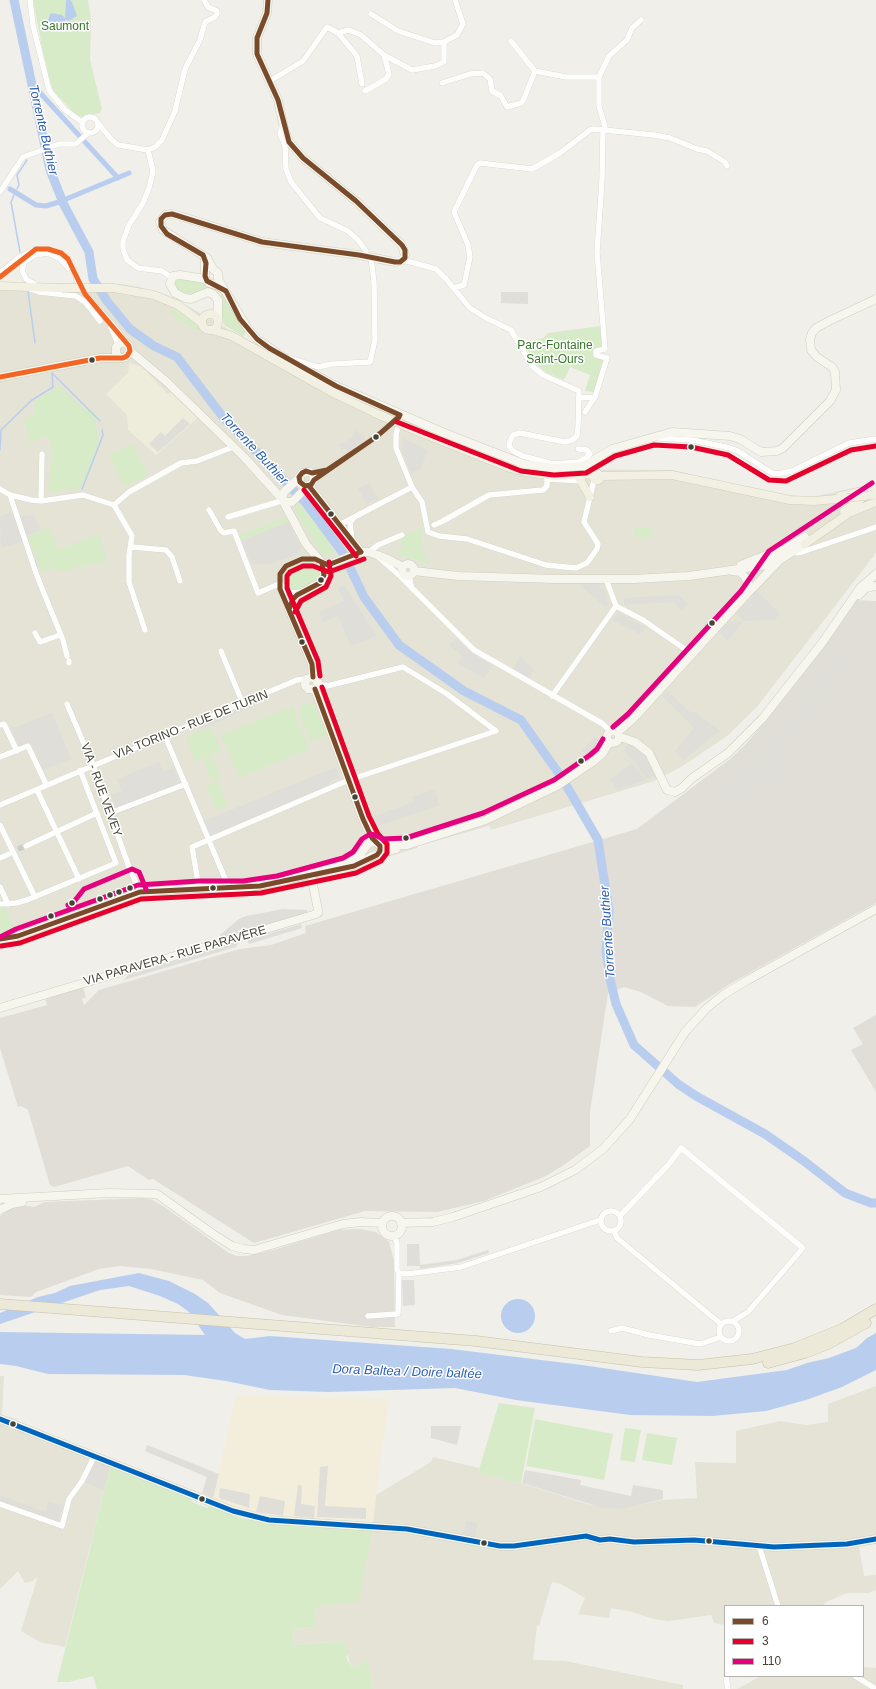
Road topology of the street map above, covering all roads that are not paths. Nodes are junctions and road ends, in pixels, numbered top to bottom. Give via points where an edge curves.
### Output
1 (30, 0) edge
2 (204, 0) edge
3 (268, 0) edge
4 (455, 0) edge
5 (371, 14) dead end
6 (641, 20) dead end
7 (338, 33) junction
8 (511, 41) dead end
9 (444, 42) junction
10 (384, 55) junction
11 (534, 71) junction
12 (599, 77) junction
13 (270, 81) junction
14 (442, 83) dead end
15 (362, 84) dead end
16 (365, 91) dead end
17 (82, 122) junction
18 (98, 122) junction
19 (283, 125) junction
20 (603, 130) junction
21 (86, 135) junction
22 (148, 150) junction
23 (727, 166) dead end
24 (0, 192) edge
25 (31, 252) junction
26 (369, 257) junction
27 (23, 259) junction
28 (403, 260) junction
29 (14, 261) junction
30 (68, 268) junction
31 (0, 273) edge
32 (210, 276) junction
33 (0, 277) edge
34 (172, 278) junction
35 (76, 280) junction
36 (1, 287) edge
37 (26, 287) junction
38 (42, 287) junction
39 (453, 288) junction
40 (876, 299) edge
41 (185, 310) junction
42 (213, 320) junction
43 (100, 321) dead end
44 (202, 323) junction
45 (120, 351) junction
46 (283, 357) junction
47 (154, 370) junction
48 (0, 377) edge
49 (595, 397) junction
50 (580, 398) junction
51 (585, 412) dead end
52 (399, 416) junction
53 (653, 438) junction
54 (876, 439) edge
55 (233, 447) junction
56 (578, 450) dead end
57 (42, 454) dead end
58 (554, 466) junction
59 (546, 477) junction
60 (578, 478) junction
61 (596, 478) junction
62 (298, 479) junction
63 (309, 483) junction
64 (412, 487) junction
65 (0, 489) edge
66 (10, 495) junction
67 (590, 495) junction
68 (875, 495) edge
69 (861, 499) dead end
70 (284, 500) junction
71 (825, 500) junction
72 (41, 501) junction
73 (114, 505) junction
74 (209, 510) dead end
75 (228, 517) dead end
76 (353, 518) junction
77 (339, 525) junction
78 (430, 527) junction
79 (876, 527) edge
80 (402, 535) dead end
81 (805, 540) junction
82 (352, 542) junction
83 (132, 547) junction
84 (792, 548) junction
85 (364, 553) junction
86 (780, 560) junction
87 (320, 562) junction
88 (767, 564) junction
89 (576, 568) junction
90 (728, 570) junction
91 (411, 574) junction
92 (876, 575) edge
93 (574, 579) junction
94 (606, 579) junction
95 (180, 581) dead end
96 (279, 584) junction
97 (876, 585) edge
98 (411, 588) junction
99 (304, 592) junction
100 (746, 595) junction
101 (853, 601) junction
102 (616, 606) junction
103 (289, 609) junction
104 (145, 630) dead end
105 (35, 633) dead end
106 (60, 635) junction
107 (221, 651) dead end
108 (692, 654) junction
109 (69, 660) dead end
110 (308, 680) junction
111 (316, 687) junction
112 (552, 696) junction
113 (67, 704) dead end
114 (243, 704) junction
115 (633, 719) junction
116 (2, 724) edge
117 (616, 733) junction
118 (165, 736) junction
119 (609, 742) junction
120 (635, 742) junction
121 (17, 751) junction
122 (0, 757) edge
123 (93, 765) junction
124 (80, 770) junction
125 (349, 780) junction
126 (46, 784) junction
127 (186, 784) junction
128 (37, 790) junction
129 (0, 805) edge
130 (97, 813) junction
131 (110, 813) junction
132 (0, 825) edge
133 (57, 833) junction
134 (208, 840) junction
135 (27, 845) tunnel mouth
136 (372, 845) junction
137 (408, 845) junction
138 (13, 852) junction
139 (374, 855) junction
140 (0, 858) edge
141 (351, 861) junction
142 (313, 878) junction
143 (79, 879) junction
144 (284, 882) junction
145 (0, 887) edge
146 (199, 888) junction
147 (229, 888) junction
148 (140, 892) junction
149 (35, 897) junction
150 (0, 904) edge
151 (8, 904) junction
152 (876, 910) edge
153 (18, 936) junction
154 (0, 939) edge
155 (0, 945) edge
156 (0, 1008) edge
157 (40, 1197) junction
158 (0, 1199) edge
159 (0, 1210) edge
160 (620, 1216) junction
161 (600, 1220) junction
162 (382, 1223) junction
163 (401, 1223) junction
164 (614, 1231) junction
165 (394, 1236) junction
166 (399, 1273) junction
167 (0, 1304) edge
168 (876, 1309) edge
169 (0, 1311) edge
170 (368, 1316) dead end
171 (876, 1317) edge
172 (733, 1321) junction
173 (721, 1324) junction
174 (286, 1330) junction
175 (611, 1331) dead end
176 (721, 1337) junction
177 (1, 1421) edge
178 (94, 1457) junction
179 (0, 1504) edge
180 (876, 1539) edge
181 (759, 1546) junction
182 (778, 1605) edge
183 (726, 1677) edge
184 (857, 1677) edge
185 (728, 1689) edge
186 (876, 1689) edge

1 - 17 street via 33,25 49,90 64,109
2 - 22 street via 208,7 217,11 217,14 205,22 200,40 185,69 175,110 162,140
3 - 13 street via 267,13 257,38 256,50
4 - 9 street via 463,24 457,35
5 - 9 street via 398,31 435,43
6 - 12 street via 632,28 626,40 609,56
7 - 10 street via 349,30 361,35
7 - 13 street via 327,27 303,61
7 - 15 street via 358,56
8 - 11 street
9 - 10 street via 444,62 435,66 412,70
10 - 16 street via 389,74
11 - 12 street via 566,76
11 - 14 street via 521,103 506,107 501,96 492,92 490,80 483,73 470,74
12 - 20 street via 599,106 605,127
13 - 19 street via 280,107
17 - 18 street via 89,117
17 - 21 street
18 - 21 street via 96,132
18 - 22 street via 118,145
19 - 26 street via 280,133 285,146 286,169 291,182 320,218 348,231 364,247
19 - 28 street via 289,142 298,153 402,245 406,255
20 - 23 street via 670,138 706,151 725,162
20 - 39 street via 590,130 560,153 532,169 480,163 473,169 456,207 455,217 468,245 470,257 464,285
20 - 49 street via 602,186 596,252 605,349 596,351 596,355 607,358
21 - 24 street via 79,142 59,144 23,156
22 - 34 street via 153,171 149,188 129,225 123,249 127,260 138,268 162,272
25 - 27 street
25 - 29 street
25 - 35 street via 36,249 48,249 60,253 71,265
26 - 28 street via 395,262
26 - 32 street via 262,242 176,215 165,215 160,222 163,230 203,255 209,261
26 - 46 street via 374,282 375,340 370,362 318,367
27 - 29 street
27 - 30 street via 45,251 62,257
27 - 33 street
28 - 39 street via 436,269
29 - 31 street
30 - 35 street
30 - 38 street via 60,259 48,254 35,255 24,262 24,277 30,283
32 - 34 street via 180,275
32 - 46 street via 226,291 248,329 257,339
34 - 42 street via 171,288 179,296 191,299 211,293 215,295 218,304
35 - 45 street via 118,331
36 - 37 main road
37 - 38 main road
37 - 43 street via 39,292 76,296 86,303
38 - 41 main road, bridge via 129,289 154,295
39 - 50 street via 470,308 511,330 532,366 543,375 578,390
40 - 53 street via 816,328 810,339 811,350 832,367 835,372 836,390 830,401 783,448 767,453 756,450 736,437 682,432 672,432
41 - 42 main road
41 - 44 main road
42 - 44 main road via 202,318
42 - 44 main road via 206,329
42 - 59 main road, bridge via 232,336 347,400 510,468
45 - 47 street
45 - 47 street via 129,346 130,351
45 - 48 street via 98,359
46 - 52 street
47 - 55 street
49 - 50 street
49 - 51 street
50 - 58 street via 577,436 572,440 565,442 520,433 513,435 510,441 509,446 513,451
52 - 58 street via 524,464
52 - 63 street via 376,437
52 - 64 street via 396,448
53 - 54 street via 692,440 738,450 766,470 778,474 792,471 850,443
53 - 58 street via 612,449 584,466
55 - 70 street
55 - 73 street via 197,461 181,464 129,492
56 - 58 street via 587,450 590,454 579,462
57 - 72 street
59 - 60 main road
59 - 78 street via 547,486 544,490 489,495
60 - 61 main road
60 - 67 main road
61 - 67 street
61 - 71 main road via 672,475 790,500
62 - 63 street via 300,482
62 - 63 street via 304,472
62 - 70 street
63 - 70 street
63 - 77 street
64 - 76 street
64 - 78 street via 422,502
65 - 66 street
66 - 72 street
66 - 106 street
67 - 89 street via 584,525 598,544 587,563
68 - 71 main road, bridge
68 - 71 main road via 866,490
68 - 81 main road
69 - 81 main road
70 - 75 street
70 - 87 street via 306,544
72 - 73 street via 83,495
73 - 83 street via 130,532
74 - 96 street via 221,531 234,531 258,593
76 - 77 street
76 - 82 street via 350,523
77 - 82 street
78 - 89 street via 432,534 467,539 546,565
79 - 84 street via 802,552 797,553
80 - 85 street
81 - 84 street
82 - 85 street
83 - 95 street via 166,550 172,557
83 - 104 street via 129,554 129,582
84 - 86 street
84 - 88 street via 780,552
84 - 90 street
85 - 87 street via 332,564
85 - 91 street via 395,562 403,568 410,565
85 - 98 street
86 - 88 street
86 - 100 street
87 - 99 street via 324,572 322,580
88 - 90 street
88 - 100 street
89 - 93 street
90 - 94 street via 688,576
90 - 100 street via 740,572 745,577 748,583
91 - 93 street
91 - 98 street
92 - 97 street
92 - 101 street via 865,582
93 - 94 street
94 - 102 street
96 - 99 street via 292,593
96 - 103 street
97 - 101 street via 863,590
98 - 112 street via 474,650
99 - 103 street via 293,599
100 - 108 street
101 - 120 street via 762,719 728,753 682,788 675,792 668,790 649,753
102 - 108 street via 643,620
102 - 112 street
103 - 110 street via 312,664
105 - 106 street via 40,644
106 - 109 street
107 - 114 street
108 - 115 street
110 - 111 street via 310,690
110 - 111 street via 317,679
110 - 114 street, VIA TORINO - RUE DE TURIN via 297,680
111 - 125 street
111 - 125 street via 403,667 447,694 496,731
112 - 117 street
113 - 123 street, VIA - RUE VEVEY
114 - 118 street, VIA TORINO - RUE DE TURIN
115 - 117 street
115 - 120 street via 631,733
116 - 121 street via 11,735
117 - 119 street via 607,736
117 - 119 street via 615,743
117 - 120 street
118 - 123 street, VIA TORINO - RUE DE TURIN
118 - 127 street
119 - 137 street via 602,753 585,768 547,792 486,820
121 - 122 street
121 - 126 street via 28,746 30,748
123 - 124 street, VIA TORINO - RUE DE TURIN
123 - 131 street, VIA - RUE VEVEY
124 - 126 street, VIA TORINO - RUE DE TURIN
124 - 130 street
125 - 134 street
125 - 136 street
126 - 128 street, VIA TORINO - RUE DE TURIN
127 - 131 street
127 - 134 street
128 - 129 street, VIA TORINO - RUE DE TURIN
128 - 133 street
130 - 133 street
130 - 143 street via 116,860 115,864
131 - 148 street, VIA - RUE VEVEY
132 - 138 street
133 - 135 street
133 - 143 street
134 - 146 street via 192,847
134 - 147 street
136 - 137 street
136 - 139 street via 380,852
136 - 139 street via 366,852
136 - 141 street
137 - 139 street
138 - 140 street
138 - 149 street
139 - 142 street via 354,866
141 - 142 street via 345,866
141 - 144 street
142 - 144 street
142 - 156 street, VIA PARAVERA - RUE PARAVÈRE via 318,913
143 - 149 street
144 - 147 street
145 - 151 street
146 - 147 street
146 - 148 street
148 - 153 street
149 - 151 street
150 - 151 street
152 - 163 street via 746,980 707,1008 685,1032 621,1131 603,1149 575,1170 542,1187 453,1217 432,1222
153 - 154 street
153 - 155 street
157 - 158 street
157 - 159 street
157 - 162 street via 109,1193 157,1194 210,1232 232,1246 244,1250 254,1250 344,1224
160 - 161 street via 615,1211 608,1211 602,1214
160 - 164 street via 621,1223
160 - 172 street via 681,1148 802,1248 748,1312
161 - 164 street via 604,1229
161 - 166 street via 461,1267
162 - 163 street via 392,1216 398,1218
162 - 165 street via 383,1231
163 - 165 street via 401,1230
164 - 173 street via 617,1238
165 - 166 street via 397,1243
166 - 170 street via 398,1314
167 - 174 highway
168 - 174 highway via 842,1329 795,1348 752,1359 698,1365 642,1362 476,1341
169 - 174 highway
171 - 174 highway via 845,1336 805,1352 756,1365 701,1371 650,1370 477,1348
172 - 173 street
172 - 176 street via 739,1326 737,1337 727,1341
173 - 176 street
175 - 176 street via 622,1328 650,1336 700,1344
177 - 178 street
178 - 179 street via 69,1499 62,1526
178 - 181 street via 233,1511 269,1520 407,1529 500,1546 528,1546 586,1536 600,1540 634,1542 694,1540
180 - 181 street via 847,1544
181 - 182 street
183 - 185 street
184 - 186 street

